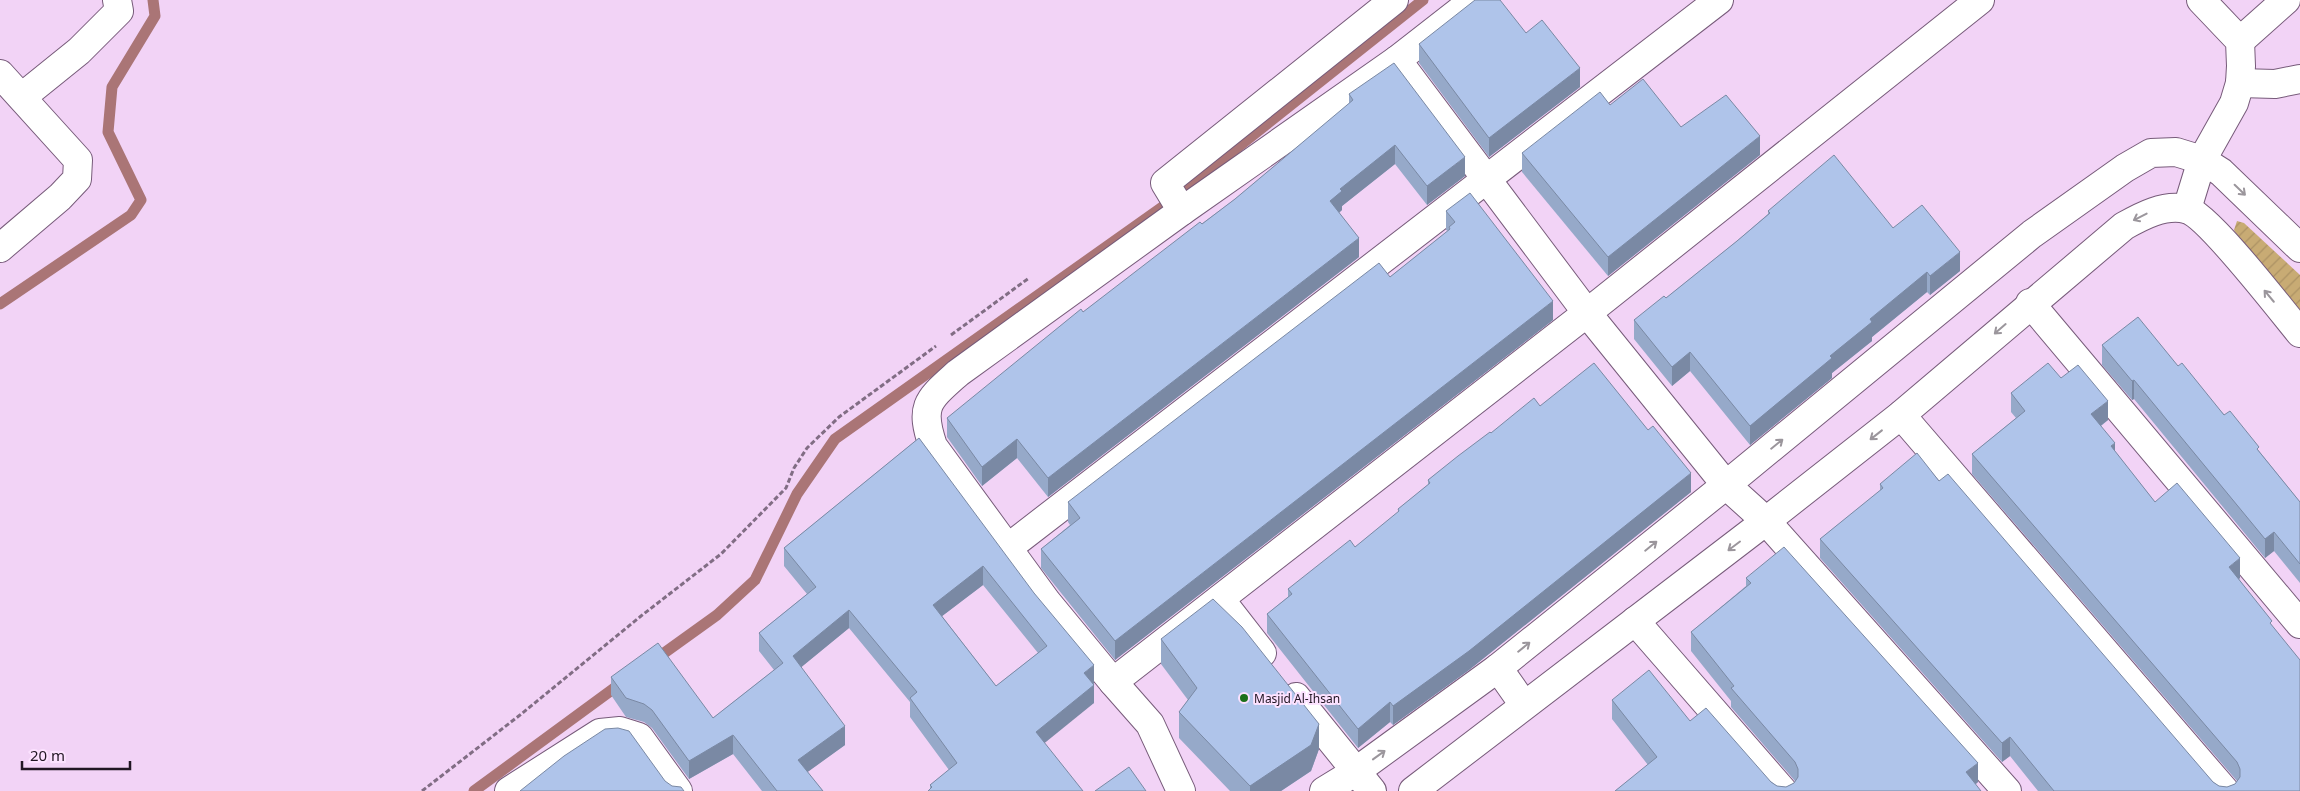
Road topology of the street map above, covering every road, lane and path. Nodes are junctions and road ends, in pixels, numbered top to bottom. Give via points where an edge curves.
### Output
1 (117, 0) edge
2 (1394, 0) edge
3 (1474, 0) edge
4 (1719, 0) edge
5 (1980, 0) edge
6 (2200, 0) edge
7 (2286, 0) edge
8 (2240, 42) junction
9 (1397, 60) junction
10 (0, 74) edge
11 (2300, 79) edge
12 (2240, 83) junction
13 (22, 97) junction
14 (2202, 160) junction
15 (1488, 178) junction
16 (1177, 203) junction
17 (2187, 209) junction
18 (0, 248) edge
19 (2300, 248) edge
20 (2030, 303) junction
21 (1587, 313) junction
22 (2300, 333) edge
23 (1901, 415) junction
24 (1726, 486) junction
25 (1766, 521) junction
26 (750, 526) dead end
27 (1008, 547) junction
28 (1220, 599) junction
29 (1636, 621) junction
30 (2300, 624) edge
31 (1498, 668) junction
32 (1112, 682) junction
33 (1524, 705) junction
34 (1363, 782) edge
35 (422, 791) edge
36 (509, 791) edge
37 (678, 791) edge
38 (1181, 791) edge
39 (1324, 791) edge
40 (1413, 791) edge
41 (1783, 791) edge
42 (2007, 791) edge
43 (2226, 791) edge

1 - 13 street via 119,11 79,51
2 - 16 street via 1165,183
3 - 9 street
4 - 15 street
5 - 21 street
6 - 8 street
7 - 8 street
8 - 12 street
9 - 15 street
9 - 16 street
10 - 13 street
11 - 12 street via 2275,84
12 - 14 street via 2234,103
13 - 18 street via 78,160 77,179 60,198
14 - 17 street
14 -> 19 street via 2221,172
24 -> 14 street via 2032,234 2125,168 2151,153 2176,152
15 - 21 street
15 - 27 street
16 - 27 street via 933,395 925,423 933,446
17 -> 20 street via 2172,208 2149,213 2124,226
22 -> 17 street via 2210,226
20 -> 23 street
20 - 30 street
21 - 24 street
21 - 28 street
23 -> 25 street
23 - 43 street
24 - 25 street
31 -> 24 street
25 -> 29 street
25 - 42 street
26 - 35 path via 689,580
27 - 32 street via 1047,602
28 - 32 street
28 - 34 street
29 - 33 street
29 - 41 street
31 - 33 street
34 -> 31 street
32 - 38 street via 1150,724
33 - 40 street
34 - 39 street
36 - 37 street via 600,733 620,731 639,737

